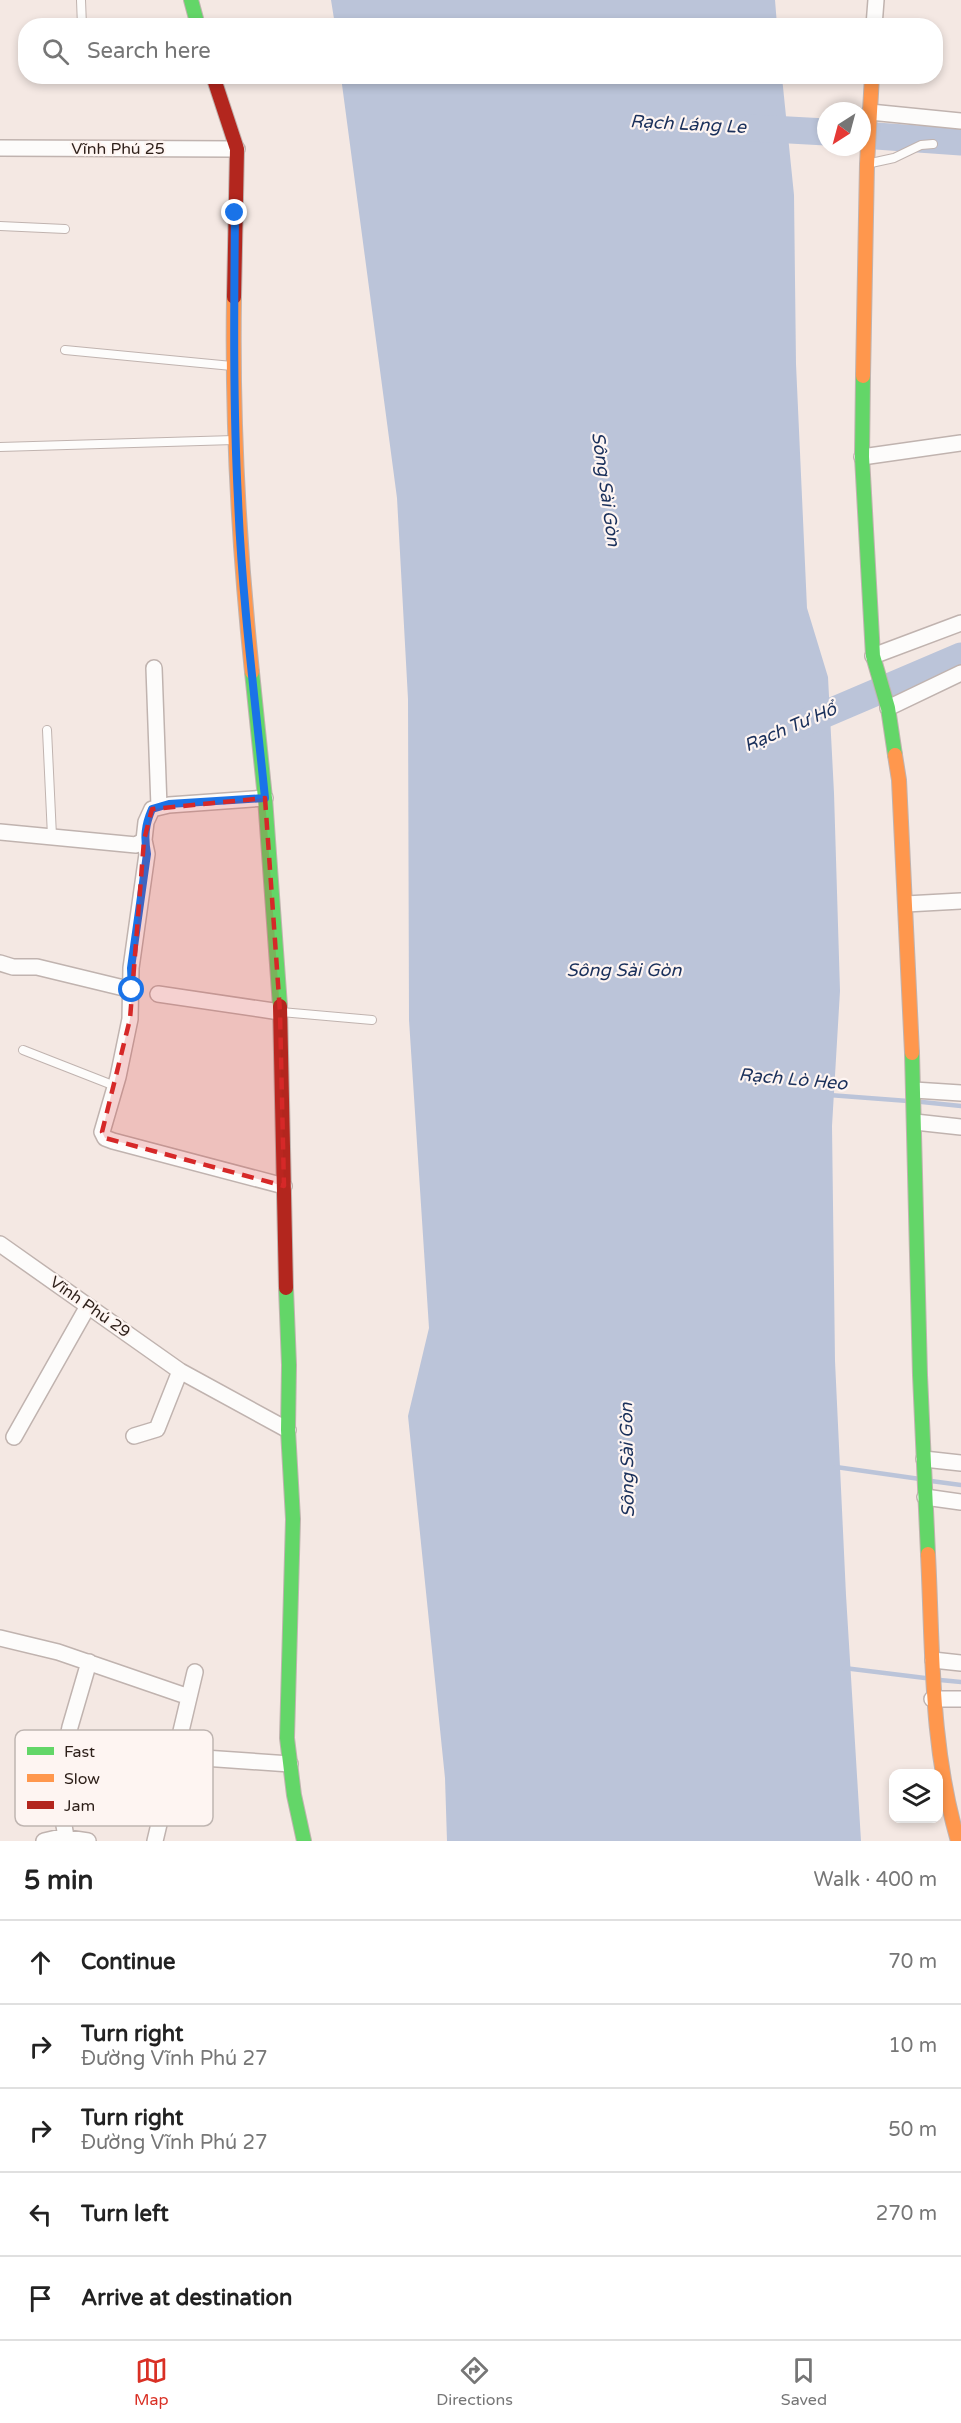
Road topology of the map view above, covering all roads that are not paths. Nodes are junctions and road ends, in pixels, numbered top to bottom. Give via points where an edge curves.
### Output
1 (81, 0) edge
2 (190, 0) edge
3 (876, 0) edge
4 (82, 18) edge
5 (196, 18) edge
6 (875, 18) edge
7 (216, 84) edge
8 (872, 84) edge
9 (871, 102) edge
10 (871, 116) edge
11 (961, 122) edge
12 (933, 144) dead end
13 (0, 148) edge
14 (237, 149) junction
15 (868, 156) edge
16 (867, 164) junction
17 (0, 226) edge
18 (65, 229) dead end
19 (65, 350) dead end
20 (233, 366) junction
21 (236, 440) junction
22 (961, 443) edge
23 (0, 447) edge
24 (862, 458) junction
25 (961, 623) edge
26 (875, 661) junction
27 (154, 668) dead end
28 (961, 673) edge
29 (887, 703) junction
30 (47, 730) dead end
31 (265, 798) junction
32 (159, 807) junction
33 (0, 832) edge
34 (52, 836) junction
35 (144, 840) junction
36 (961, 901) edge
37 (906, 904) junction
38 (0, 963) edge
39 (132, 990) junction
40 (158, 994) dead end
41 (280, 1012) junction
42 (372, 1020) dead end
43 (23, 1050) dead end
44 (116, 1086) junction
45 (914, 1091) junction
46 (961, 1093) edge
47 (915, 1117) junction
48 (961, 1127) edge
49 (284, 1186) junction
50 (0, 1244) edge
51 (88, 1306) junction
52 (180, 1371) junction
53 (288, 1424) junction
54 (134, 1436) dead end
55 (14, 1437) dead end
56 (961, 1463) edge
57 (924, 1464) junction
58 (925, 1494) junction
59 (961, 1502) edge
60 (0, 1638) edge
61 (89, 1662) junction
62 (961, 1663) edge
63 (933, 1664) junction
64 (195, 1672) dead end
65 (932, 1694) junction
66 (189, 1697) junction
67 (961, 1699) edge
68 (69, 1730) edge
69 (181, 1730) edge
70 (213, 1759) edge
71 (290, 1764) junction
72 (64, 1826) edge
73 (158, 1826) edge
74 (66, 1837) junction
75 (44, 1841) edge
76 (88, 1841) edge
77 (154, 1841) edge
78 (304, 1841) edge
79 (958, 1841) edge

1 - 4 lane
2 - 5 street
3 - 6 street
7 - 14 street
8 - 9 street
10 - 11 street
12 - 16 lane
13 - 14 street, Vĩnh Phú 25
14 - 20 street
15 - 16 street
16 - 24 street
17 - 18 lane
19 - 20 lane
20 - 21 street
21 - 23 lane
21 - 31 street via 245,605
22 - 24 street
24 - 26 street
25 - 26 street
26 - 29 street
27 - 32 street
28 - 29 street
29 - 37 street via 899,780
30 - 34 lane
31 - 32 street
31 - 41 street
32 - 35 street via 152,809
33 - 34 street
34 - 35 street via 136,844
35 - 39 street via 147,854 131,968
36 - 37 street
37 - 45 street
38 - 39 street via 37,967
39 - 44 street
40 - 41 street
41 - 42 lane
41 - 49 street
43 - 44 lane
44 - 49 street via 102,1132 105,1138
45 - 46 street
45 - 47 street
47 - 48 street
47 - 57 street
49 - 53 street
50 - 51 street, Vĩnh Phú 29
51 - 52 street, Vĩnh Phú 29
51 - 55 street
52 - 53 street, Vĩnh Phú 29
52 - 54 street via 157,1429
53 - 71 street via 293,1519 287,1738
56 - 57 street
57 - 58 street
58 - 59 street
58 - 63 street
60 - 61 street
61 - 66 street
61 - 68 street
62 - 63 street
63 - 65 street
64 - 66 street
65 - 67 street
65 - 79 street via 945,1801
66 - 69 street
70 - 71 street
71 - 78 street
72 - 74 street
73 - 77 street
74 - 75 street
74 - 76 street

